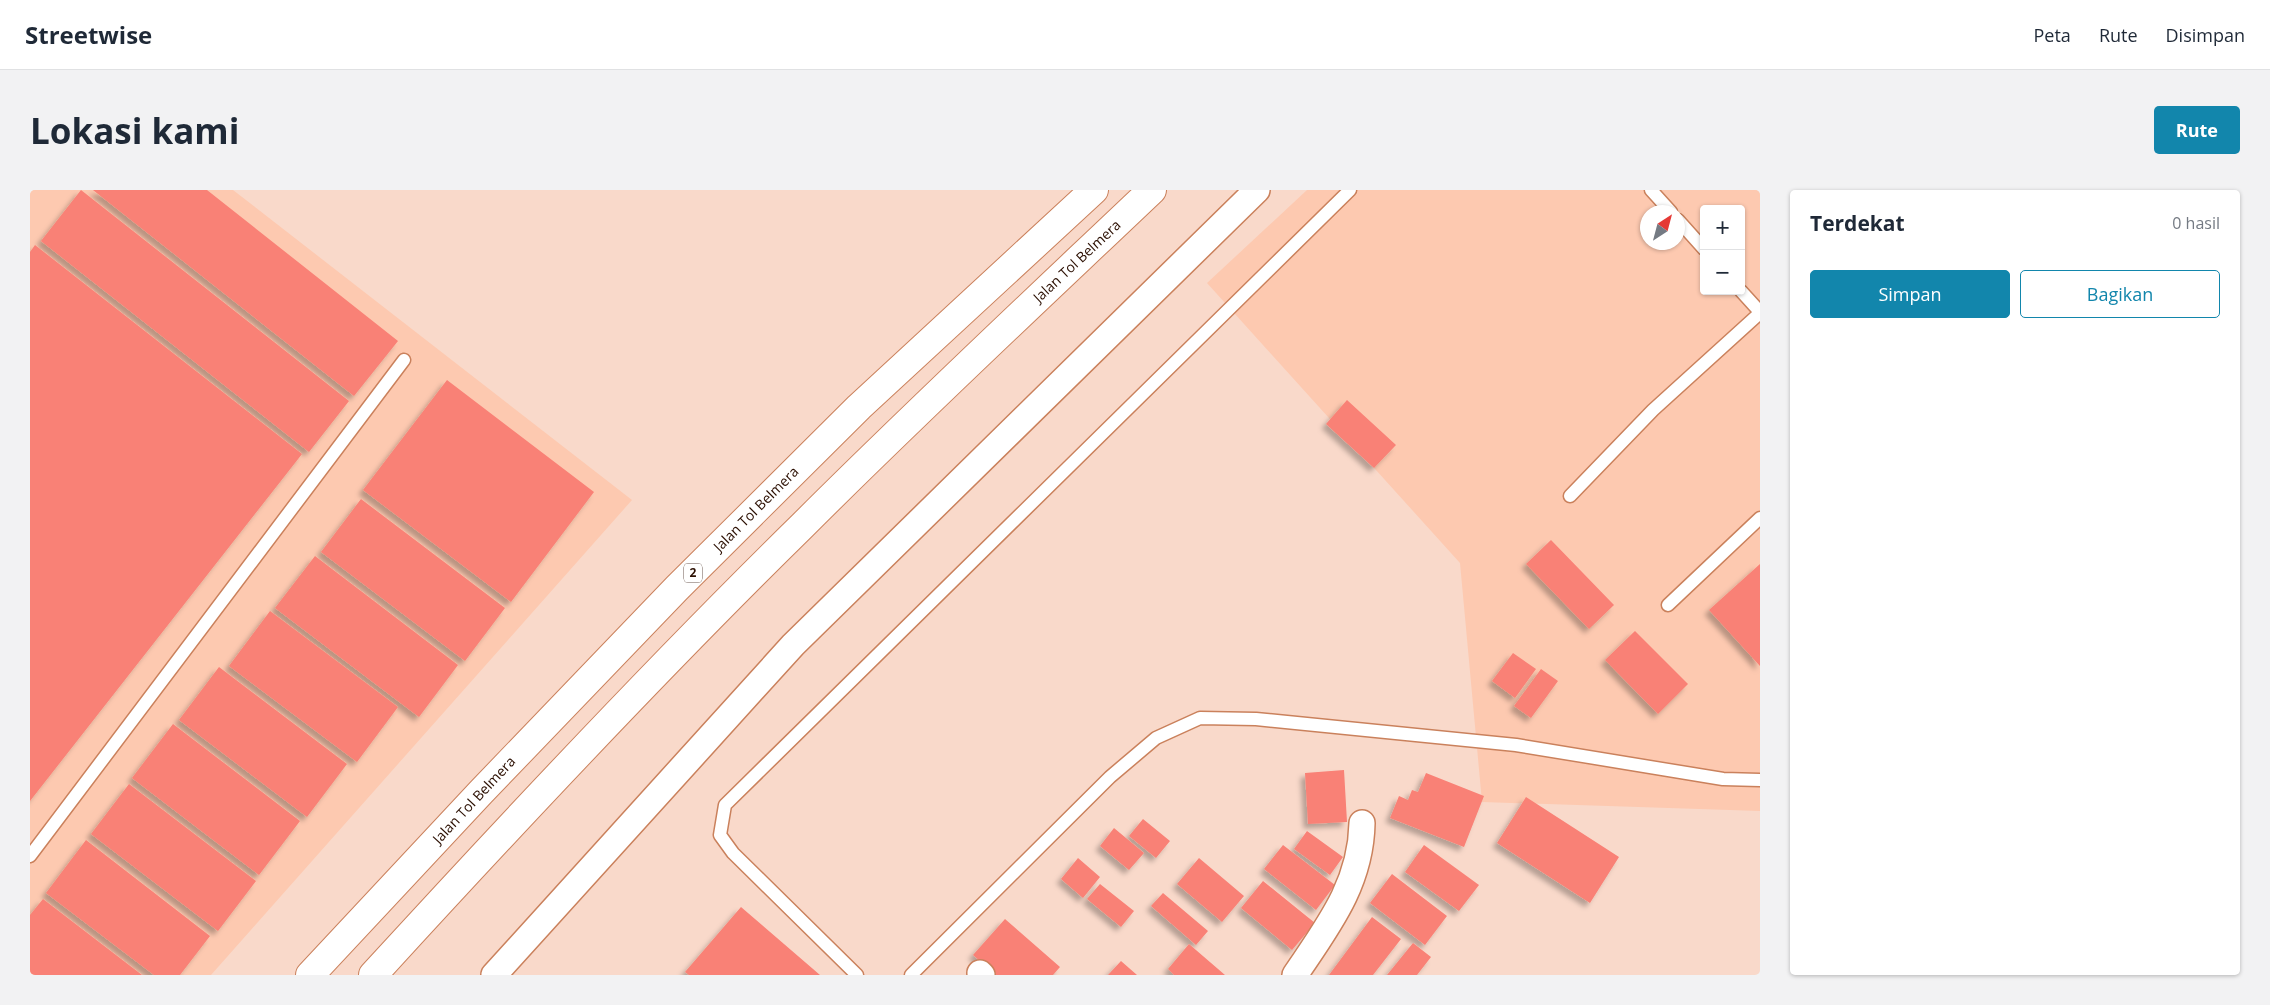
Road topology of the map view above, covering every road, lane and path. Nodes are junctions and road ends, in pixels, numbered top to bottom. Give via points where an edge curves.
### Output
1 (1094, 190) edge
2 (1152, 190) edge
3 (1257, 190) edge
4 (1350, 190) edge
5 (1651, 190) edge
6 (1665, 205) edge
7 (1685, 228) edge
8 (1700, 245) edge
9 (1744, 295) edge
10 (1760, 313) edge
11 (404, 360) dead end
12 (1570, 496) dead end
13 (1760, 518) edge
14 (1668, 605) dead end
15 (1760, 780) edge
16 (1362, 823) dead end
17 (30, 856) edge
18 (310, 975) edge
19 (373, 975) edge
20 (494, 975) edge
21 (858, 975) edge
22 (911, 975) edge
23 (1295, 975) edge

1 - 18 highway, Jalan Tol Belmera / 2 via 859,407 677,588 480,792
2 - 19 highway, Jalan Tol Belmera via 940,390 652,676
3 - 20 street via 793,645
4 - 21 lane via 725,805 720,834 733,853
5 - 6 lane
7 - 8 lane
9 - 10 lane
10 - 12 lane via 1653,410
11 - 17 lane
13 - 14 lane
15 - 22 lane via 1723,779 1516,746 1256,718 1200,718 1156,738 1110,778
16 - 23 street via 1362,846 1347,893

